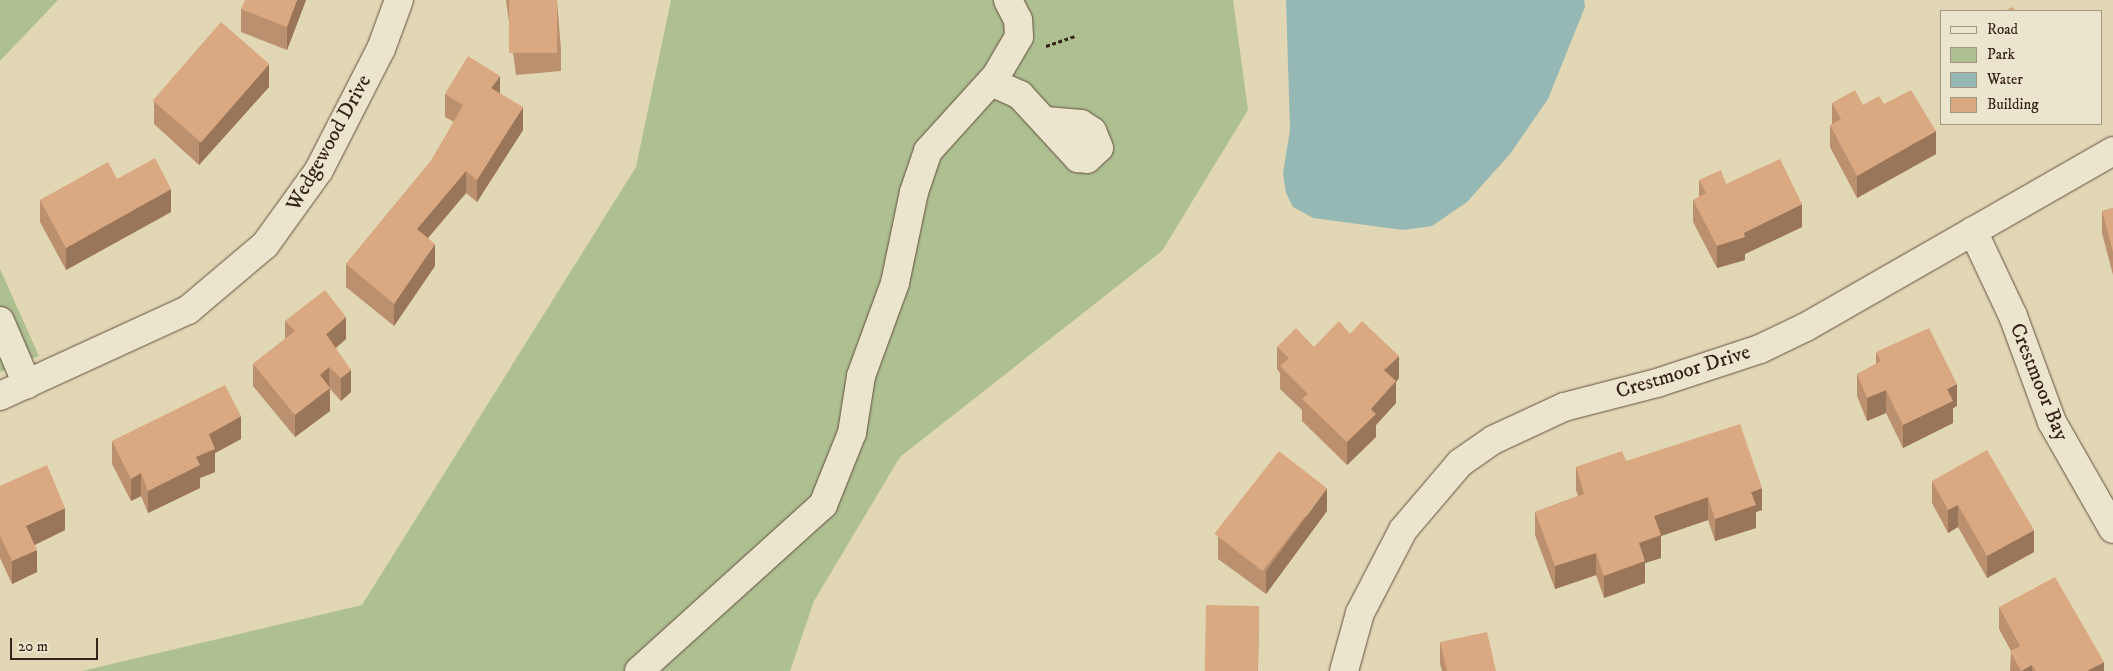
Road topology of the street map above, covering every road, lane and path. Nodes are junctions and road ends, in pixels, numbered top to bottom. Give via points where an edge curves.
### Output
1 (399, 0) edge
2 (1008, 0) edge
3 (991, 82) junction
4 (1046, 121) dead end
5 (2113, 151) edge
6 (1973, 231) junction
7 (0, 321) edge
8 (27, 384) junction
9 (0, 396) edge
10 (2113, 529) edge
11 (639, 671) edge
12 (1344, 671) edge

1 - 8 street, Wedgewood Drive via 381,49 319,170 265,245 188,310
2 - 3 street via 1018,20 1019,37
3 - 4 street via 1020,95
3 - 11 street via 928,151 914,192 895,283 861,376 852,433 823,505
5 - 6 street, Crestmoor Drive
6 - 10 street, Crestmoor Bay via 2013,316 2052,422
6 - 12 street, Crestmoor Drive via 1760,349 1667,381 1564,406 1486,444 1460,463 1403,530 1360,613
7 - 8 street
8 - 9 street, Wedgewood Drive

